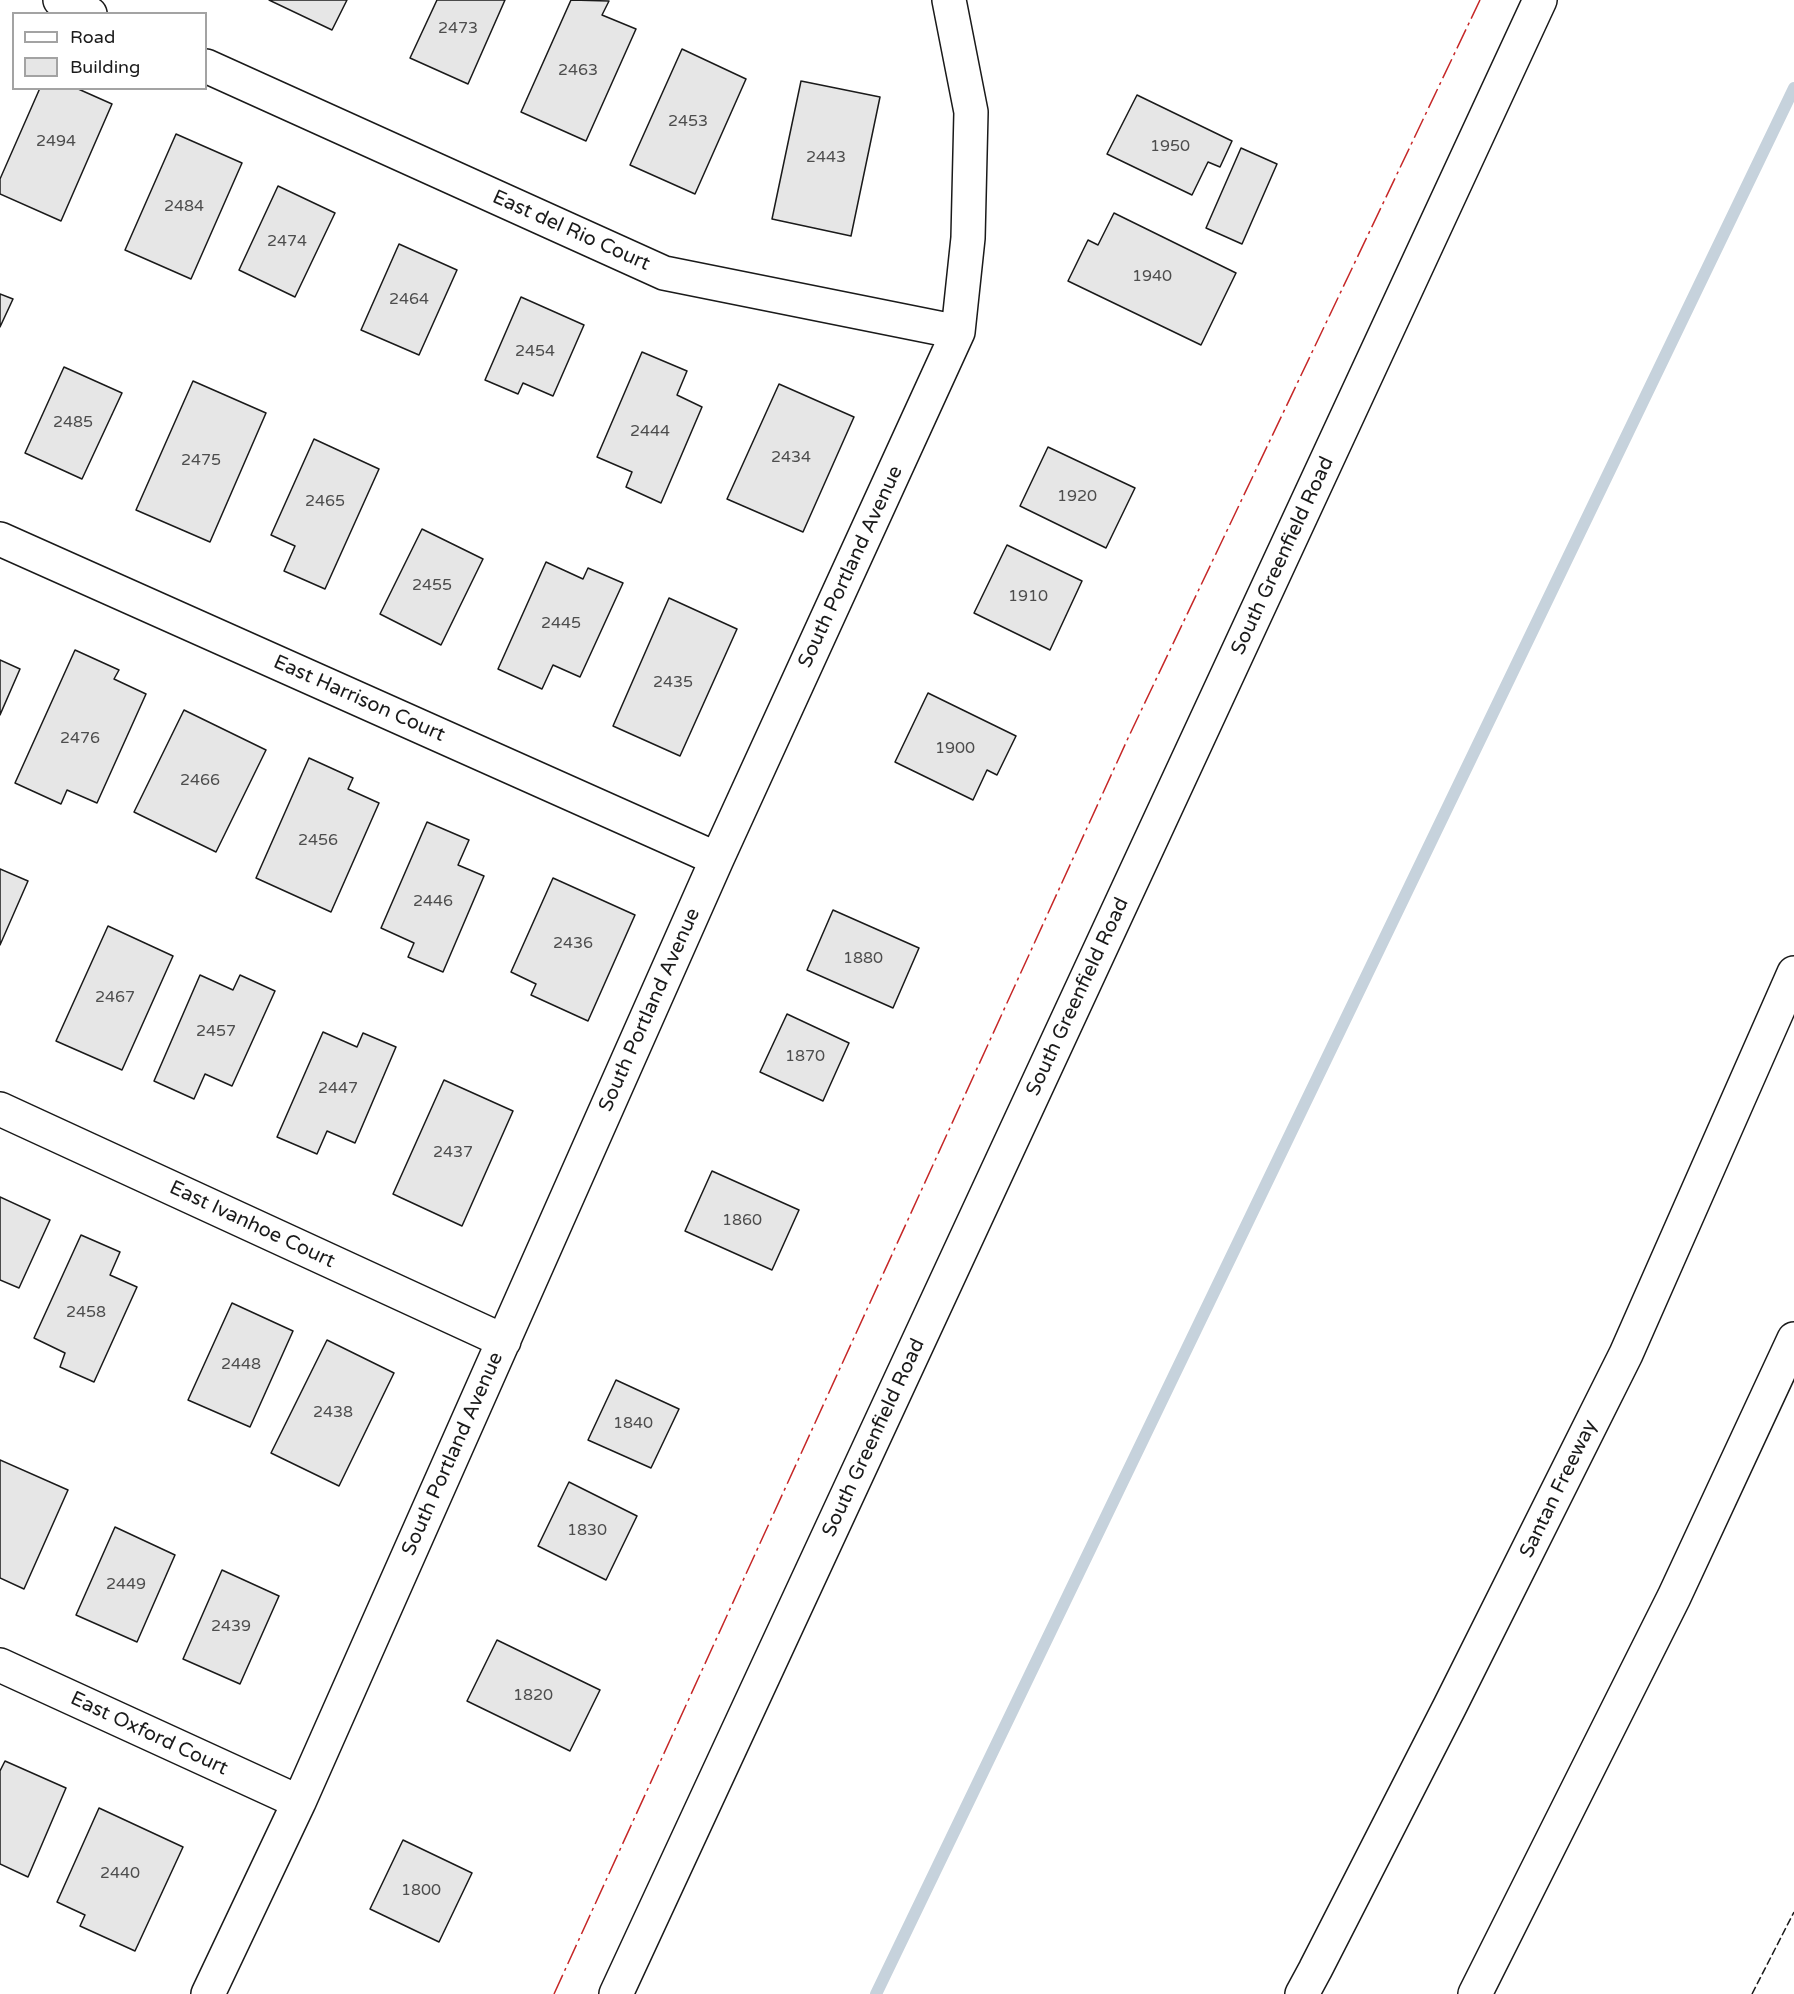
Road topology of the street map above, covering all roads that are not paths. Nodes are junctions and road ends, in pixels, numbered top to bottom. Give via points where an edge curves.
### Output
1 (60, 0) edge
2 (949, 0) edge
3 (1540, 0) edge
4 (86, 12) edge
5 (207, 66) edge
6 (958, 332) junction
7 (0, 539) edge
8 (717, 860) junction
9 (1794, 973) edge
10 (0, 1108) edge
11 (1794, 1339) edge
12 (504, 1341) junction
13 (0, 1665) edge
14 (299, 1802) junction
15 (208, 1994) edge
16 (616, 1994) edge
17 (1302, 1994) edge
18 (1475, 1994) edge

1 - 4 main road
2 - 6 main road, South Portland Avenue via 971,112 968,238
3 - 16 main road, South Greenfield Road
5 - 6 main road, East del Rio Court via 664,273
6 - 8 main road, South Portland Avenue
7 - 8 main road, East Harrison Court
8 - 12 main road, South Portland Avenue
9 - 17 main road, Santan Freeway via 1626,1354
10 - 12 main road, East Ivanhoe Court
11 - 18 main road via 1674,1597
12 - 14 main road, South Portland Avenue
13 - 14 main road, East Oxford Court
14 - 15 main road, South Portland Avenue

